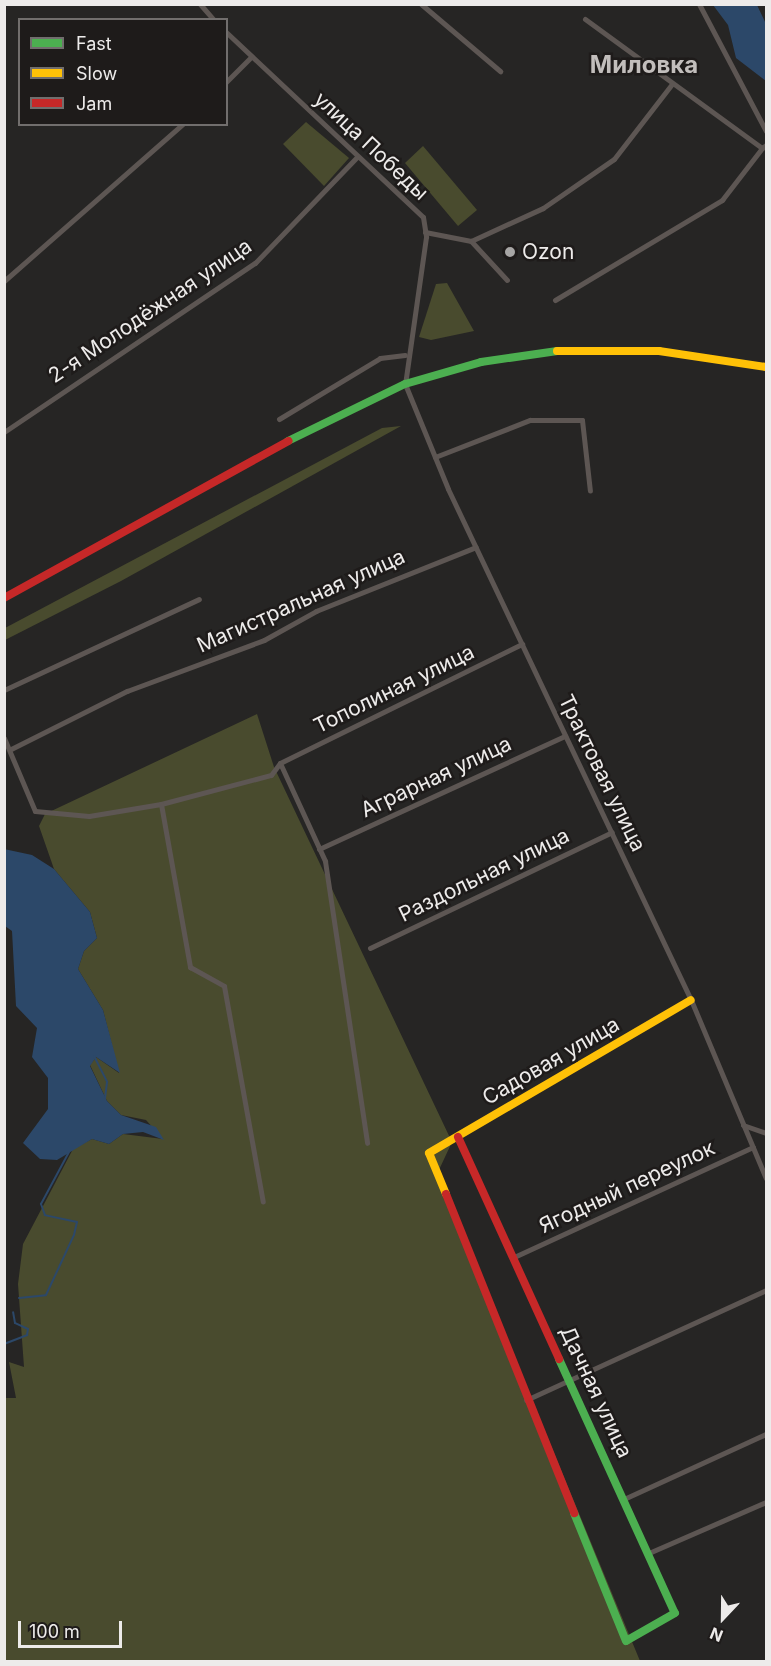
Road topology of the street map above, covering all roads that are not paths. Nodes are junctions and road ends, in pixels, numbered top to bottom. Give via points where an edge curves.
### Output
1 (200, 4) edge
2 (421, 4) edge
3 (699, 4) edge
4 (212, 18) edge
5 (585, 19) dead end
6 (228, 34) edge
7 (251, 57) junction
8 (500, 71) dead end
9 (228, 80) edge
10 (672, 84) junction
11 (181, 126) edge
12 (766, 130) edge
13 (764, 146) edge
14 (357, 157) junction
15 (425, 231) junction
16 (471, 241) junction
17 (507, 280) dead end
18 (4, 281) edge
19 (555, 300) dead end
20 (405, 355) junction
21 (766, 368) edge
22 (405, 384) junction
23 (279, 419) dead end
24 (4, 432) edge
25 (435, 458) junction
26 (590, 491) dead end
27 (476, 547) junction
28 (4, 598) edge
29 (199, 599) dead end
30 (522, 644) junction
31 (4, 690) edge
32 (566, 736) junction
33 (4, 738) edge
34 (11, 749) junction
35 (280, 764) junction
36 (161, 804) junction
37 (612, 832) junction
38 (319, 849) junction
39 (370, 948) dead end
40 (691, 1000) junction
41 (743, 1125) junction
42 (766, 1133) edge
43 (458, 1137) junction
44 (367, 1143) dead end
45 (753, 1147) junction
46 (766, 1178) edge
47 (263, 1202) dead end
48 (513, 1257) junction
49 (766, 1290) edge
50 (571, 1381) junction
51 (526, 1400) junction
52 (766, 1434) edge
53 (626, 1498) junction
54 (766, 1502) edge
55 (651, 1552) junction

1 - 4 street
2 - 8 street
3 - 12 street
5 - 10 street
6 - 7 street, улица Победы
7 - 9 street
7 - 14 street, улица Победы
10 - 13 street
10 - 16 street via 614,159 543,207
11 - 18 street
13 - 19 street via 722,200
14 - 15 street, улица Победы via 423,217
14 - 24 street, 2-я Молодёжная улица via 255,263
15 - 16 street
15 - 20 street, улица Победы
16 - 17 street
20 - 22 street, улица Победы
20 - 23 street via 380,358
21 - 22 street via 659,351 566,350 482,362
22 - 25 street, Трактовая улица
22 - 28 street via 357,403
25 - 26 street via 530,420 582,420
25 - 27 street, Трактовая улица
27 - 30 street, Трактовая улица
27 - 34 street, Магистральная улица via 316,611 264,640 127,691
29 - 31 street, Магистральная улица
30 - 32 street, Трактовая улица
30 - 35 street, Тополиная улица
32 - 37 street, Трактовая улица
32 - 38 street, Аграрная улица
33 - 34 street
34 - 36 street, Тополиная улица via 35,811 89,816
35 - 36 street, Тополиная улица via 271,774
35 - 38 street
36 - 47 street via 190,967 224,986
37 - 39 street, Раздольная улица
37 - 40 street, Трактовая улица
38 - 44 street
40 - 41 street, Трактовая улица
40 - 43 street, Садовая улица
41 - 42 street
41 - 45 street, Трактовая улица
43 - 48 street, Дачная улица
43 - 51 street, Садовая улица via 429,1153
45 - 46 street, Трактовая улица
45 - 48 street, Ягодный переулок
48 - 50 street, Дачная улица
49 - 50 street
50 - 51 street
50 - 53 street, Дачная улица
51 - 55 street, Дачная улица via 626,1641 675,1613
52 - 53 street
53 - 55 street, Дачная улица
54 - 55 street

